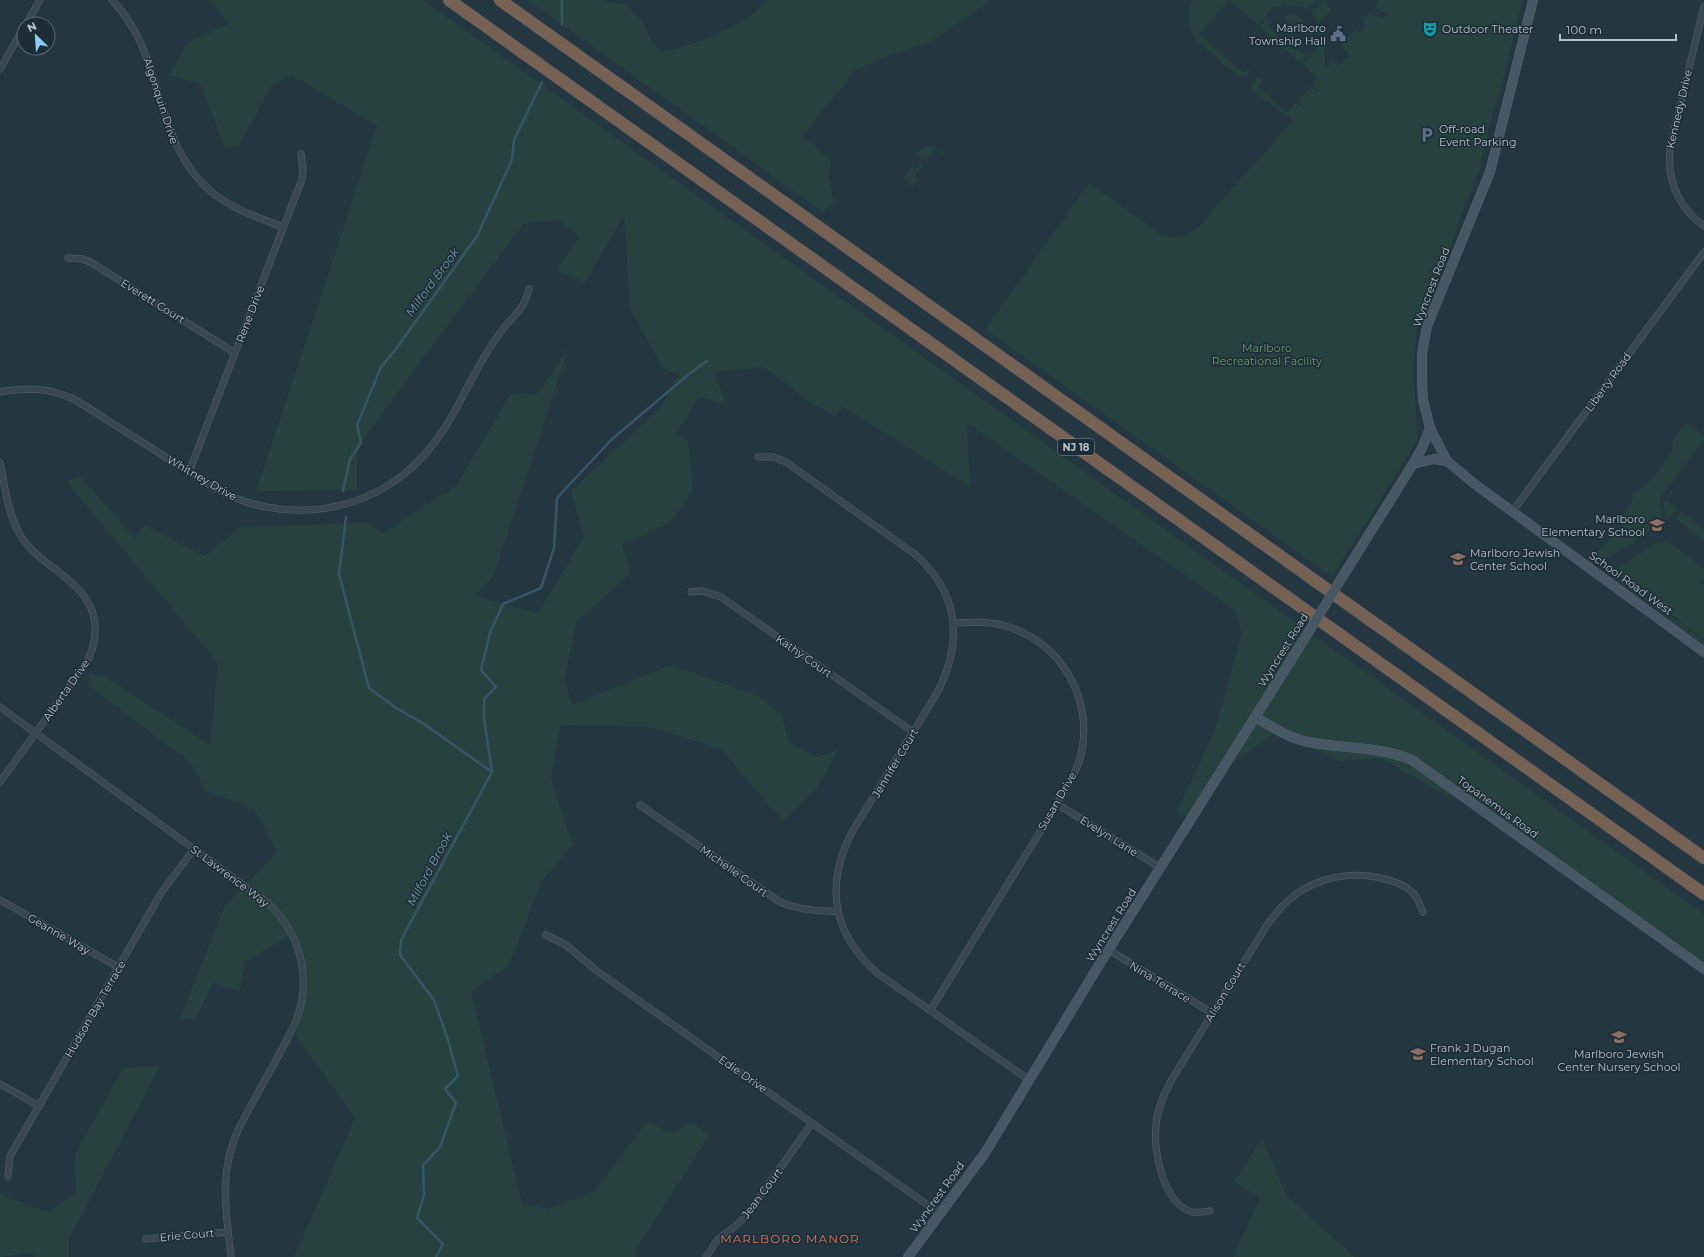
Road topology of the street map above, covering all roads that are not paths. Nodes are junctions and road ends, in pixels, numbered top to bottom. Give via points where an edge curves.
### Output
1 (40, 0) edge
2 (112, 0) edge
3 (449, 0) edge
4 (500, 0) edge
5 (1533, 0) edge
6 (1704, 6) edge
7 (31, 16) edge
8 (16, 41) edge
9 (0, 69) edge
10 (301, 154) dead end
11 (1704, 226) edge
12 (283, 227) junction
13 (1704, 252) edge
14 (68, 258) dead end
15 (529, 289) dead end
16 (235, 353) junction
17 (0, 392) edge
18 (1430, 428) junction
19 (758, 457) dead end
20 (0, 462) edge
21 (1448, 462) junction
22 (1413, 464) junction
23 (189, 472) junction
24 (1512, 512) junction
25 (691, 592) dead end
26 (954, 623) junction
27 (1704, 652) edge
28 (0, 707) edge
29 (1255, 717) junction
30 (913, 732) junction
31 (36, 733) junction
32 (0, 782) edge
33 (1057, 804) junction
34 (640, 805) dead end
35 (194, 849) junction
36 (1704, 858) edge
37 (1160, 868) junction
38 (1704, 894) edge
39 (0, 900) edge
40 (838, 911) junction
41 (1423, 912) dead end
42 (546, 935) dead end
43 (1109, 950) junction
44 (118, 967) junction
45 (1704, 969) edge
46 (930, 1011) junction
47 (1212, 1013) junction
48 (1029, 1080) junction
49 (0, 1084) edge
50 (39, 1106) junction
51 (812, 1123) junction
52 (8, 1176) dead end
53 (1210, 1211) dead end
54 (939, 1213) junction
55 (228, 1232) junction
56 (146, 1239) dead end
57 (231, 1257) edge
58 (706, 1257) edge
59 (908, 1257) edge

1 - 7 street
2 - 12 street, Algonquin Drive via 124,14 140,42 172,137 195,175 215,195 232,206
3 - 38 highway, NJ 18
4 - 36 highway, NJ 18
5 - 18 street, Wyncrest Road via 1490,172 1427,326 1422,354 1422,379 1423,400
6 - 11 street, Kennedy Drive via 1669,157 1671,180 1680,201
8 - 9 street
10 - 12 street, Rene Drive via 304,169 302,179
12 - 16 street, Rene Drive
13 - 24 street, Liberty Road
14 - 16 street, Everett Court via 83,259 92,263
15 - 23 street, Whitney Drive via 526,301 491,345 438,437 414,466 383,488 338,506 302,511 279,510 236,499
16 - 23 street, Rene Drive
17 - 23 street, Whitney Drive via 30,388 48,390 69,397
18 - 21 street, School Road West
18 - 22 street, Wyncrest Road
19 - 26 street, Jennifer Court via 773,457 786,462 916,555 940,584
20 - 31 street, Alberta Drive via 10,511 22,537 38,557 79,590 89,603 94,619 95,639 90,657
21 - 22 street via 1434,459
21 - 24 street, School Road West
22 - 29 street, Wyncrest Road, bridge
24 - 27 street, School Road West
25 - 30 street, Kathy Court via 709,592 720,597
26 - 30 street, Jennifer Court via 952,654 946,676
26 - 33 street, Susan Drive via 994,624 1022,632 1048,649 1069,674 1082,705 1083,741 1076,769
28 - 31 street, St Lawrence Way
29 - 37 street, Wyncrest Road
29 - 45 street, Topanemus Road via 1307,742 1386,752 1412,760
30 - 40 street, Jennifer Court via 844,849 837,874
31 - 32 street, Alberta Drive
31 - 35 street, St Lawrence Way
33 - 37 street, Evelyn Lane
33 - 46 street, Susan Drive
34 - 40 street, Michelle Court via 775,900 817,912
35 - 44 street, Hudson Bay Terrace via 161,893
35 - 55 street, St Lawrence Way via 276,911 292,934 303,968 303,994 295,1023 239,1128 226,1163 224,1182
37 - 43 street, Wyncrest Road
39 - 44 street, Geanne Way
40 - 46 street, Jennifer Court via 846,934 867,964
41 - 47 street, Alison Court via 1412,892 1383,878 1350,875 1315,883 1293,896 1275,914
42 - 51 street, Edie Drive via 566,945 597,970
43 - 47 street, Nina Terrace
43 - 48 street, Wyncrest Road
44 - 50 street, Hudson Bay Terrace
46 - 48 street, Jennifer Court
47 - 53 street, Alison Court via 1164,1094 1157,1114 1155,1137 1160,1170 1178,1203 1194,1212
48 - 54 street, Wyncrest Road via 985,1153
49 - 50 street
50 - 52 street, Hudson Bay Terrace via 10,1156
51 - 54 street, Edie Drive
51 - 58 street, Jean Court via 749,1212 718,1239
54 - 59 street, Wyncrest Road
55 - 56 street, Erie Court
55 - 57 street, St Lawrence Way

